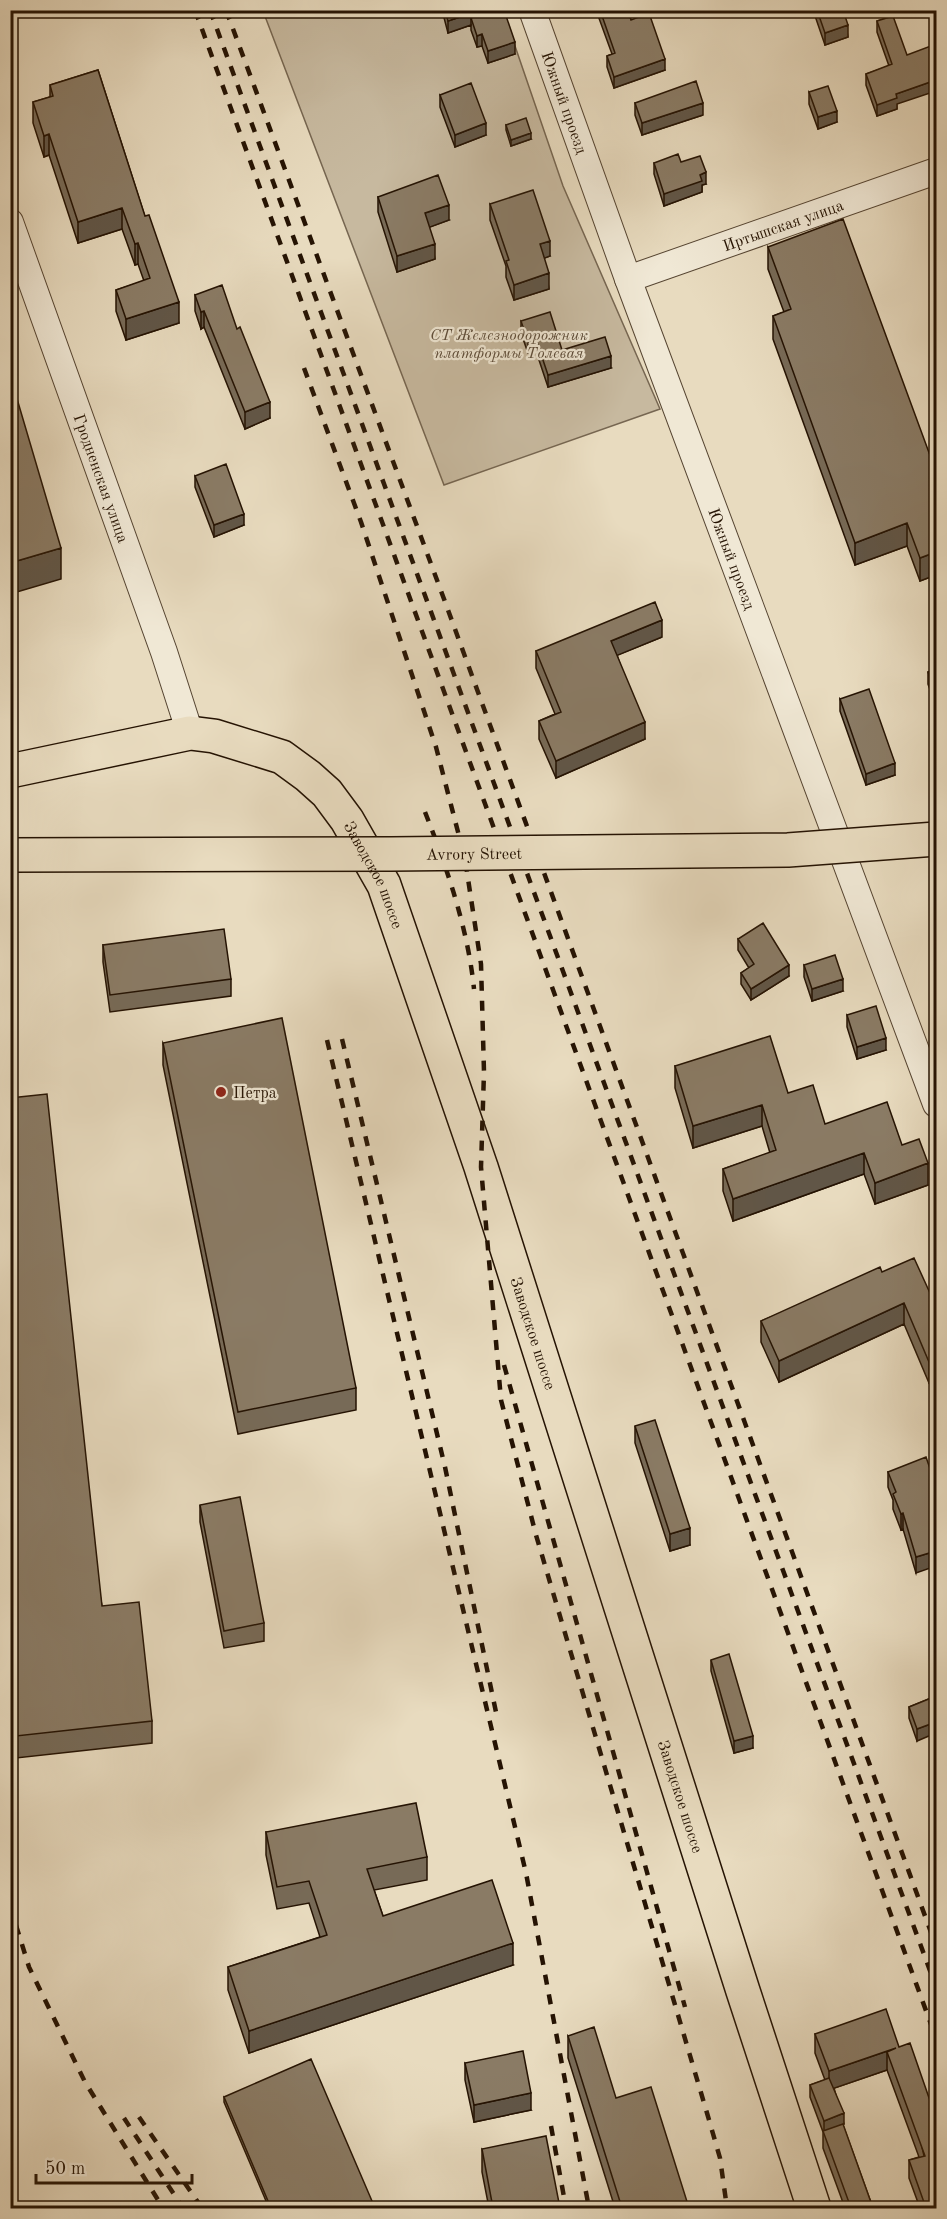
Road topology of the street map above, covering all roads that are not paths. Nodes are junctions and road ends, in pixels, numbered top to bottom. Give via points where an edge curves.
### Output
1 (532, 10) edge
2 (936, 171) edge
3 (10, 222) edge
4 (628, 279) junction
5 (190, 733) junction
6 (10, 771) edge
7 (936, 839) edge
8 (10, 855) edge
9 (936, 1104) edge
10 (814, 2208) edge

1 - 4 street, Южный проезд
2 - 4 street, Иртышская улица
3 - 5 street, Гродненская улица
4 - 9 street, Южный проезд
5 - 6 main road, Заводское шоссе
5 - 10 main road, Заводское шоссе via 214,736 282,757 308,776 348,820 384,885 481,1167
7 - 8 main road, Avrory Street, bridge via 788,850

